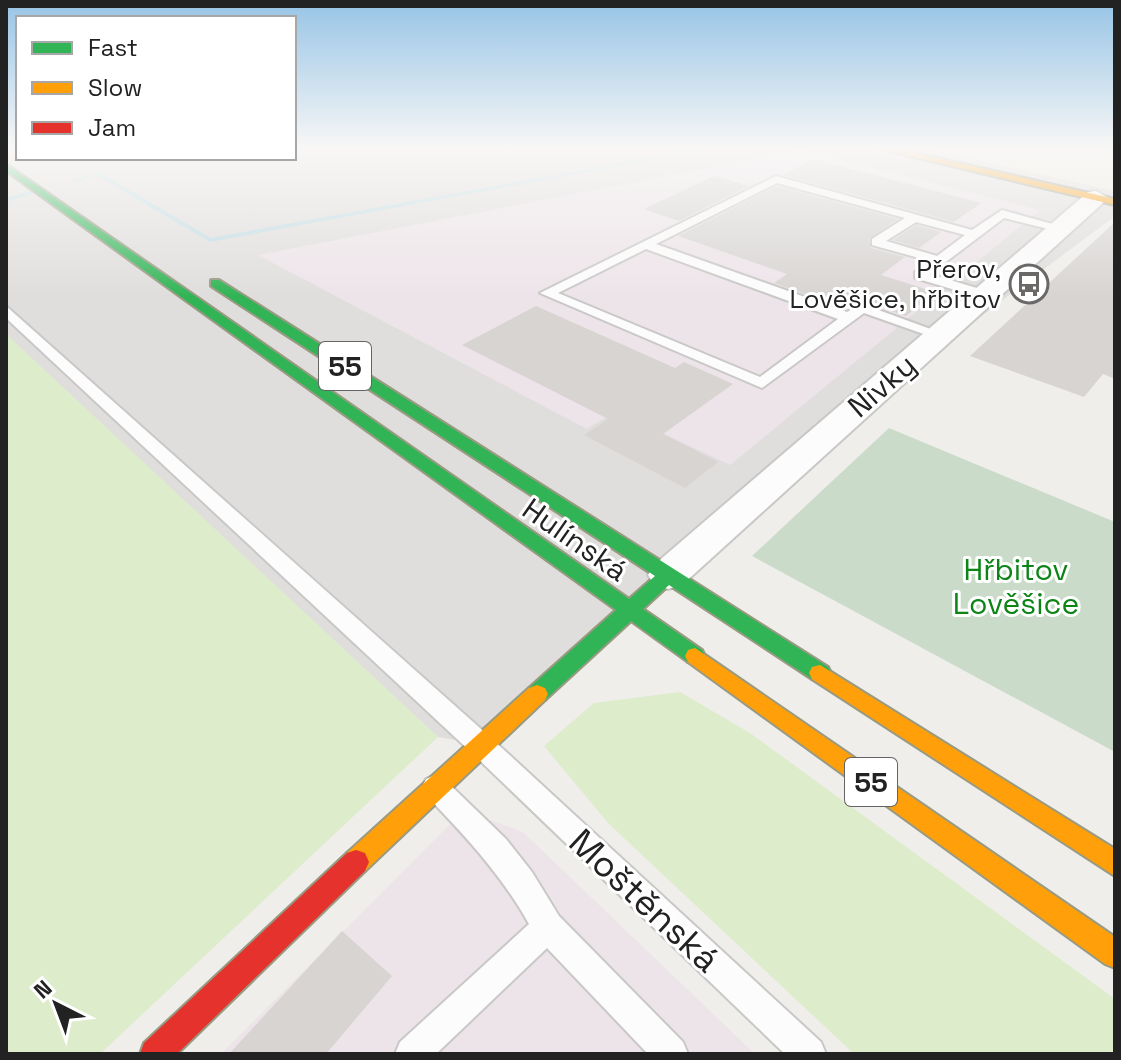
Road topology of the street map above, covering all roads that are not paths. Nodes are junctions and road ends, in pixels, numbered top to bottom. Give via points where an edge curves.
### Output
1 (49, 197) edge
2 (739, 197) edge
3 (841, 197) edge
4 (1106, 199) edge
5 (914, 218) junction
6 (1061, 228) junction
7 (974, 234) junction
8 (645, 244) junction
9 (939, 260) junction
10 (193, 269) dead end
11 (985, 295) junction
12 (6, 310) edge
13 (849, 318) junction
14 (940, 335) junction
15 (668, 575) junction
16 (628, 611) junction
17 (481, 745) junction
18 (435, 787) junction
19 (1115, 864) edge
20 (548, 927) junction
21 (1115, 954) edge
22 (155, 1054) edge
23 (412, 1054) edge
24 (671, 1054) edge
25 (809, 1054) edge

1 - 16 main road, Hulínská / 55
2 - 8 lane
3 - 5 lane
4 - 6 street, Nivky
5 - 7 lane
5 - 9 lane via 876,242
6 - 7 lane via 1002,214
6 - 11 street, Nivky
7 - 9 lane
8 - 13 lane
8 - 13 lane via 547,293 762,383
9 - 11 lane via 920,275
10 - 15 main road, Hulínská / 55
11 - 14 street, Nivky
12 - 17 lane, Moštěnská
13 - 14 lane via 862,308
14 - 15 street, Nivky
15 - 16 main road
15 - 19 main road, Hulínská / 55
16 - 17 main road
16 - 21 main road, Hulínská / 55
17 - 18 main road
17 - 25 lane, Moštěnská
18 - 20 lane via 496,848
18 - 22 main road
20 - 23 lane
20 - 24 lane

